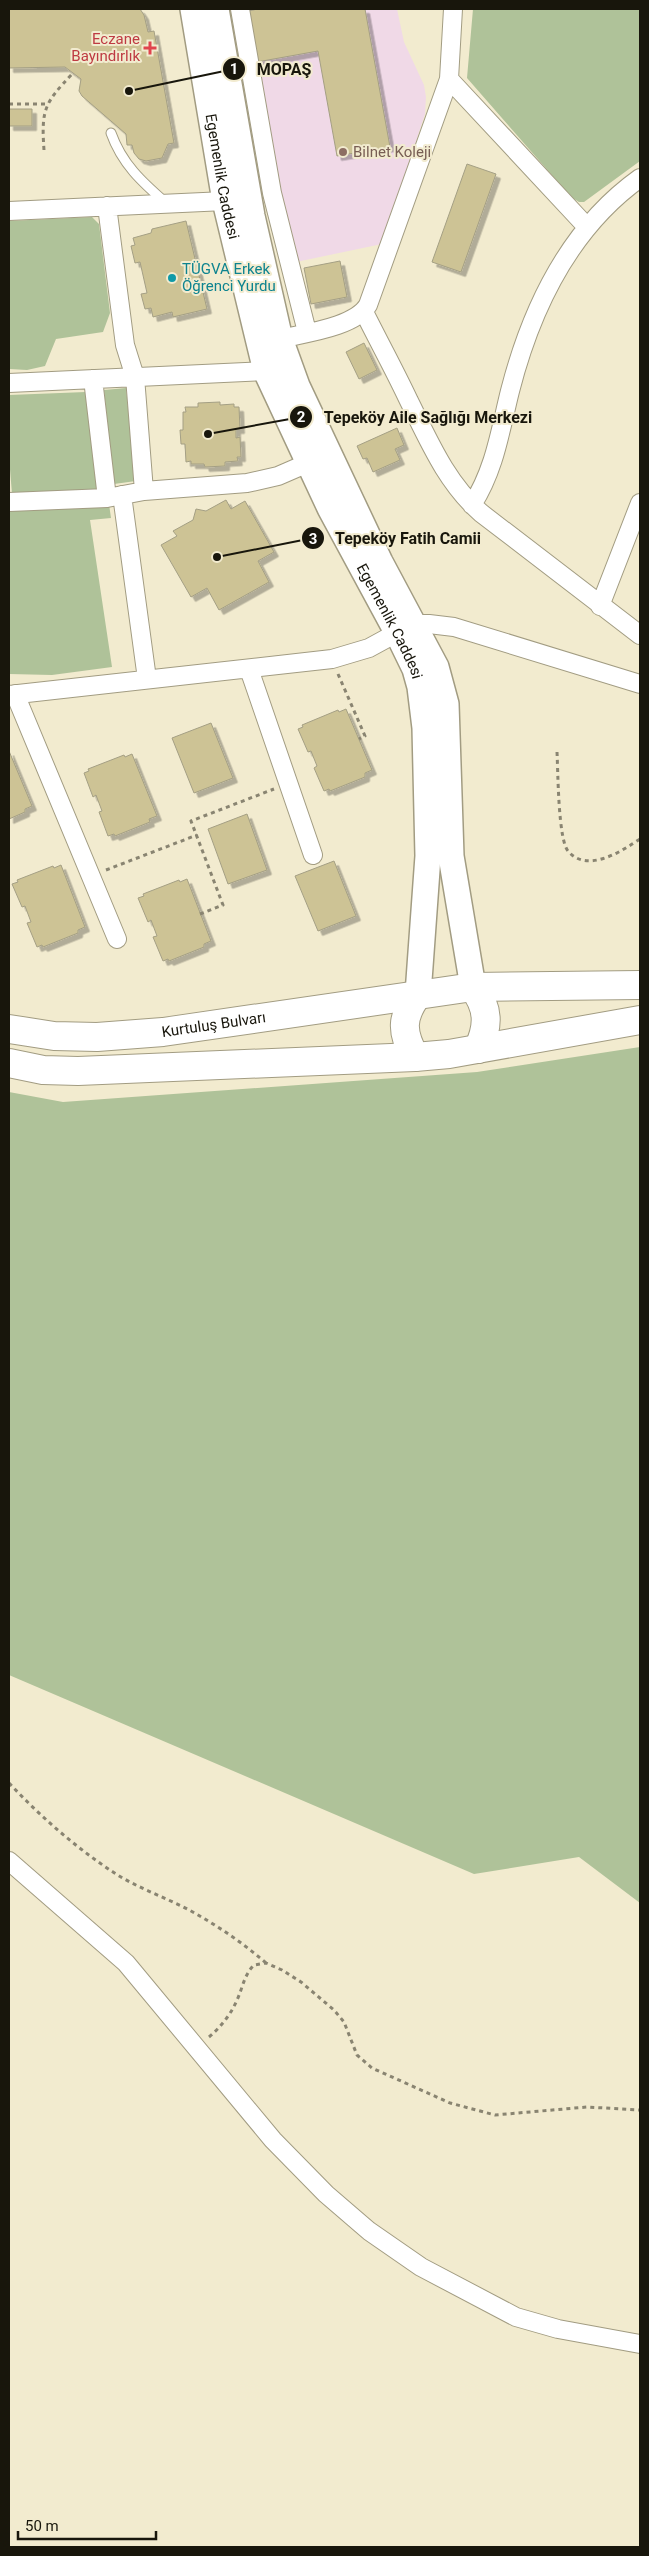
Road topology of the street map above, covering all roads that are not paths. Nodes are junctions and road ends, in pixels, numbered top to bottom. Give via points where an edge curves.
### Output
1 (193, 9) edge
2 (216, 9) edge
3 (240, 9) edge
4 (453, 9) edge
5 (450, 79) junction
6 (110, 133) dead end
7 (640, 178) edge
8 (225, 201) junction
9 (167, 204) junction
10 (107, 206) junction
11 (9, 211) edge
12 (587, 227) junction
13 (364, 312) junction
14 (306, 332) junction
15 (280, 339) junction
16 (266, 371) junction
17 (135, 377) junction
18 (93, 379) junction
19 (9, 383) edge
20 (308, 463) junction
21 (144, 491) junction
22 (114, 497) junction
23 (9, 502) edge
24 (640, 503) edge
25 (472, 505) junction
26 (600, 606) junction
27 (405, 628) junction
28 (640, 635) edge
29 (249, 668) junction
30 (147, 679) junction
31 (640, 684) edge
32 (12, 695) edge
33 (313, 855) dead end
34 (117, 939) dead end
35 (640, 984) edge
36 (473, 987) junction
37 (418, 994) junction
38 (640, 1020) edge
39 (9, 1029) edge
40 (478, 1049) junction
41 (415, 1057) junction
42 (9, 1063) edge
43 (9, 1861) edge
44 (640, 2344) edge

1 - 8 main road, Egemenlik Caddesi
2 - 15 main road, Egemenlik Caddesi via 252,216
3 - 14 street via 272,194
4 - 5 street
5 - 12 street
5 - 13 street
6 - 9 lane via 127,166
7 - 12 street via 612,200
8 - 9 street
8 - 16 main road, Egemenlik Caddesi
9 - 10 street
10 - 11 street
10 - 17 street via 124,346
12 - 25 street via 554,278 531,329 514,376 498,446 483,487
13 - 14 street via 349,321
13 - 25 street via 445,471
14 - 15 street
15 - 27 main road, Egemenlik Caddesi via 302,395 380,562
16 - 17 street
16 - 20 main road, Egemenlik Caddesi
17 - 18 street
17 - 21 street
18 - 19 street
18 - 22 street
20 - 21 street via 278,476 247,483
20 - 27 main road, Egemenlik Caddesi
21 - 22 street
22 - 23 street
22 - 30 street
24 - 26 street
25 - 26 street
26 - 28 street
27 - 29 street via 369,648 332,659
27 - 31 street via 454,627
27 - 36 main road, Egemenlik Caddesi via 436,667 444,690 451,856
27 - 37 main road, Egemenlik Caddesi via 420,687 425,728 428,884
29 - 30 street
29 - 33 street
30 - 32 street
32 - 34 street
35 - 36 highway
36 - 37 highway
36 - 40 highway via 481,998 487,1021
37 - 39 highway, Kurtuluş Bulvarı via 163,1032 97,1037 54,1036
37 - 41 highway via 408,1006 404,1034
38 - 40 highway
40 - 41 highway
41 - 42 highway via 78,1071 43,1070
43 - 44 street via 126,1963 274,2140 326,2194 369,2231 421,2267 516,2317 558,2329

